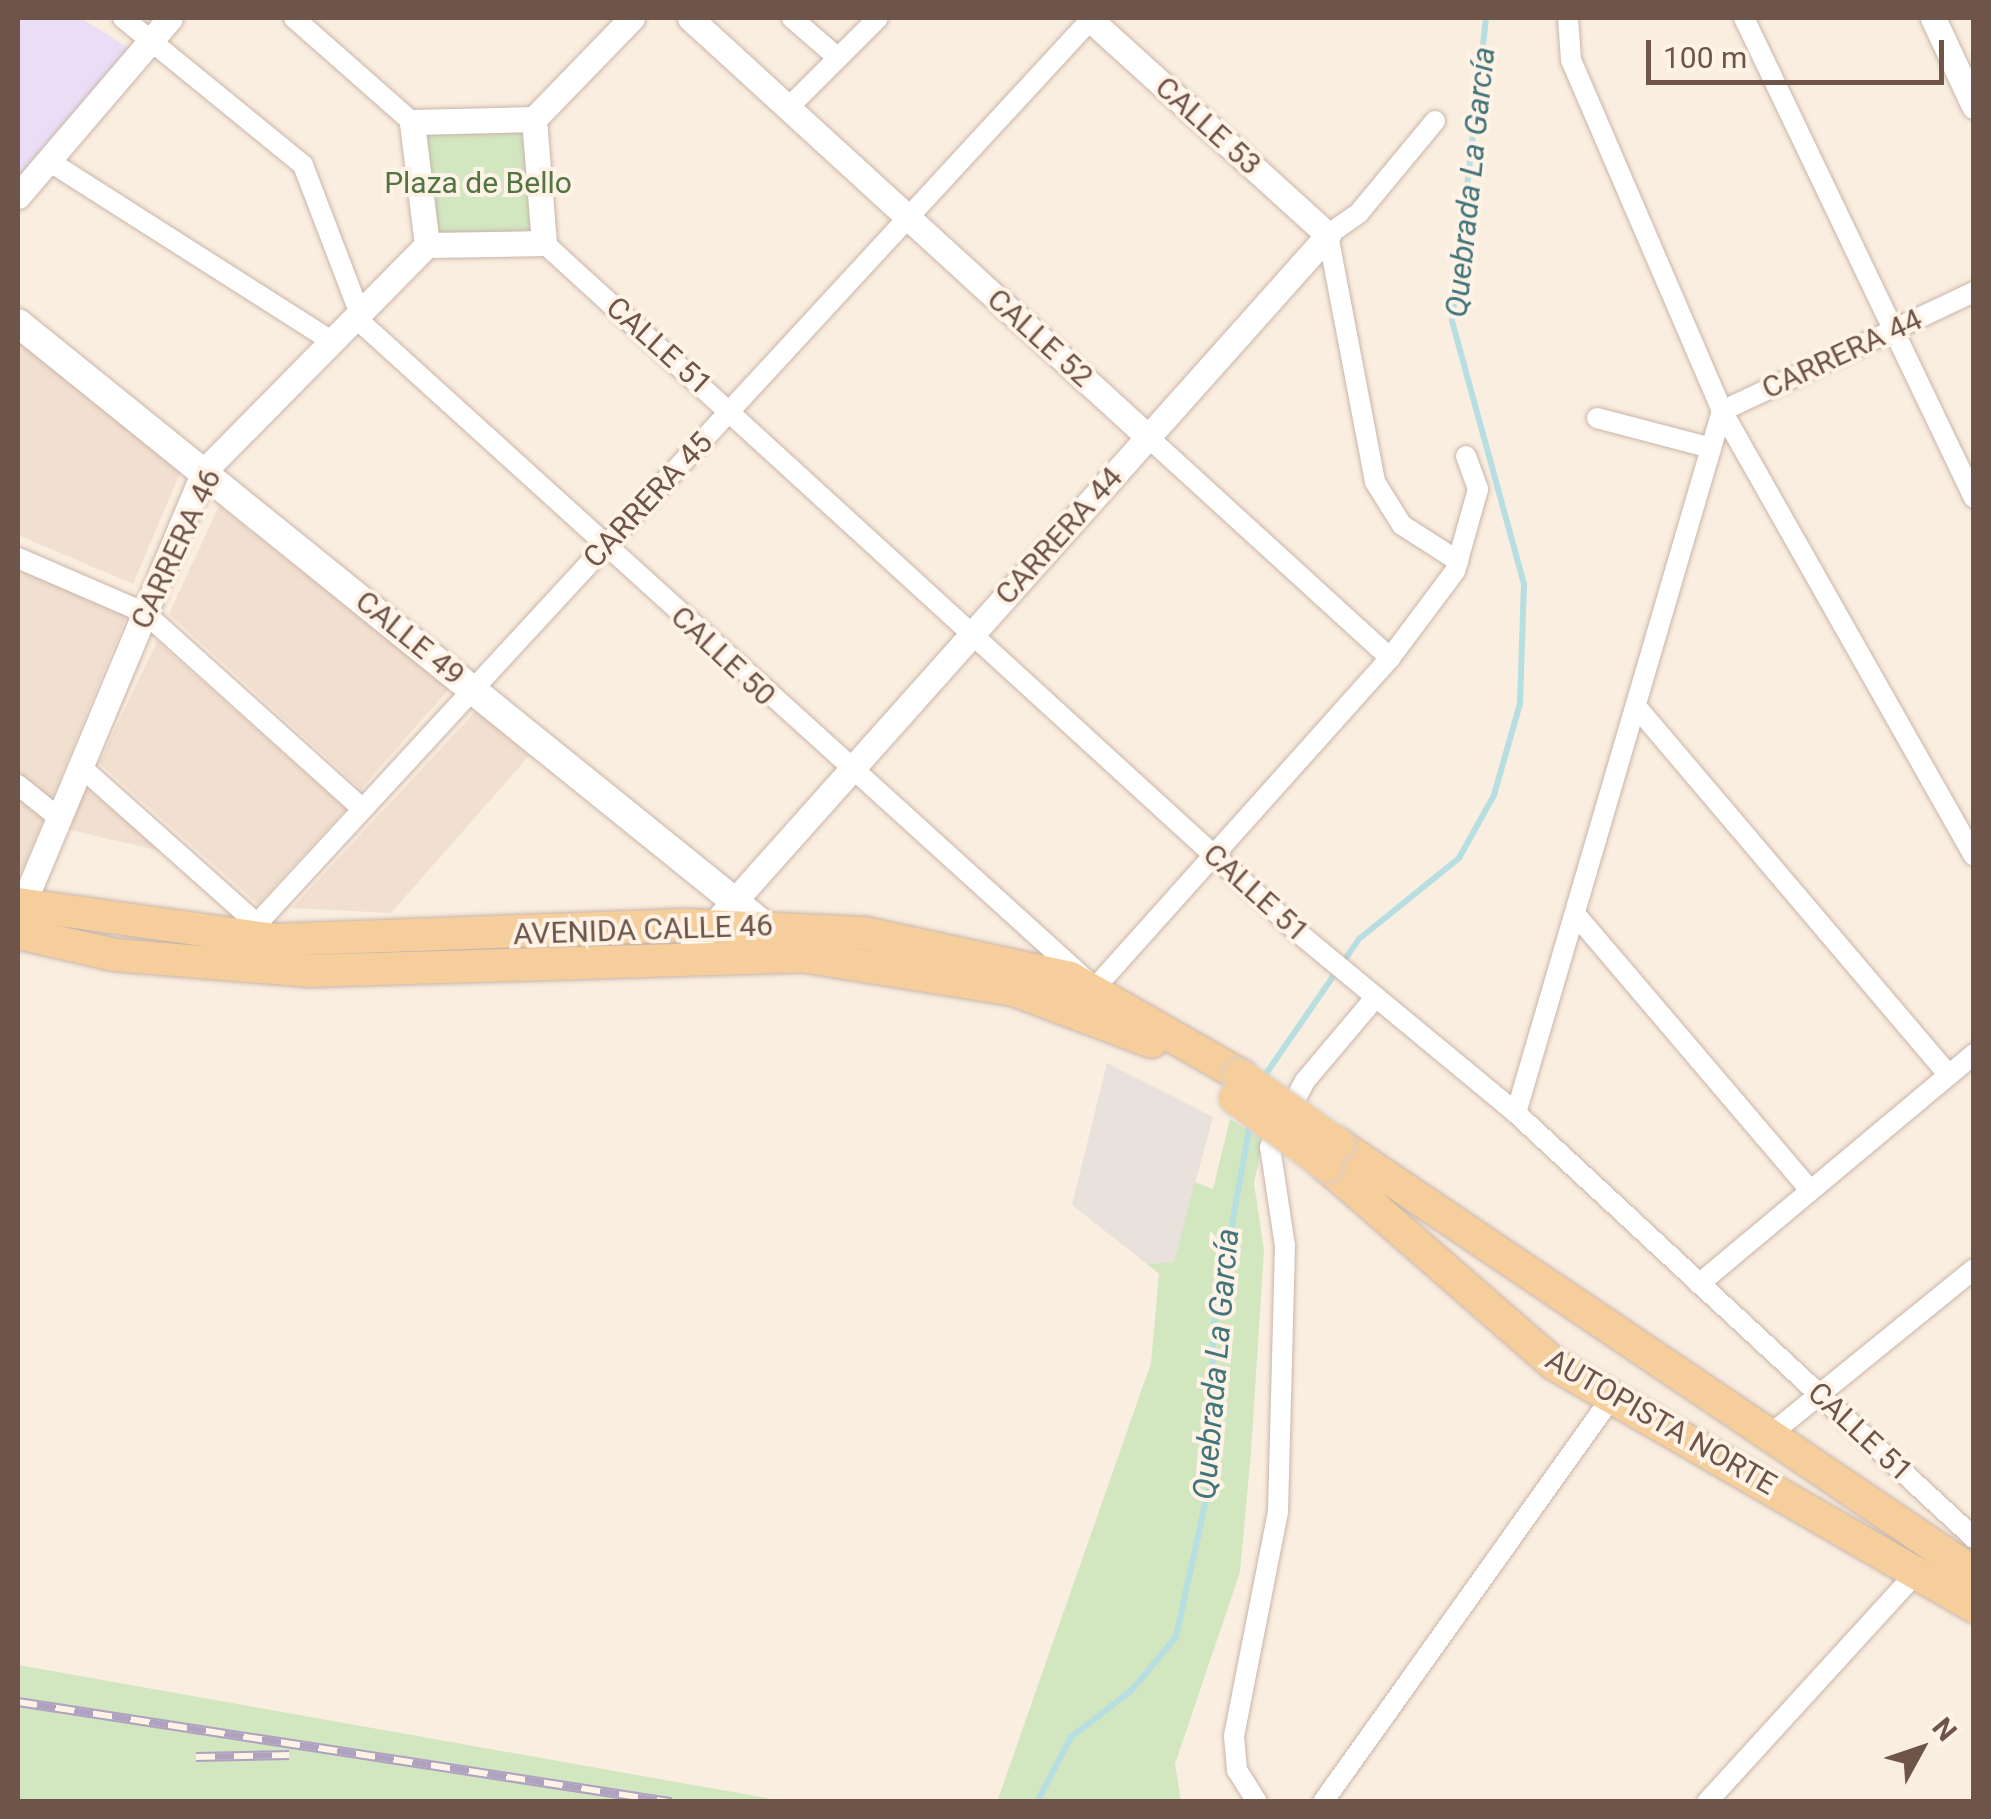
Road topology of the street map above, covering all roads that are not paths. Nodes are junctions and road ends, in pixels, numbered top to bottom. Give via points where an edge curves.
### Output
1 (124, 18) edge
2 (294, 18) edge
3 (632, 18) edge
4 (690, 18) edge
5 (792, 18) edge
6 (878, 18) edge
7 (1091, 18) edge
8 (1568, 18) edge
9 (1744, 18) edge
10 (1933, 18) edge
11 (161, 27) edge
12 (838, 58) junction
13 (1974, 106) edge
14 (788, 108) junction
15 (534, 118) junction
16 (412, 122) junction
17 (1435, 122) dead end
18 (52, 162) junction
19 (18, 196) edge
20 (908, 218) junction
21 (1328, 235) junction
22 (544, 242) junction
23 (428, 245) junction
24 (1974, 292) edge
25 (358, 316) junction
26 (18, 323) edge
27 (1891, 331) junction
28 (334, 342) junction
29 (730, 411) junction
30 (1722, 411) junction
31 (1597, 418) dead end
32 (1148, 437) junction
33 (1711, 448) junction
34 (1466, 456) dead end
35 (204, 472) junction
36 (1974, 498) edge
37 (604, 546) junction
38 (18, 558) edge
39 (1458, 561) junction
40 (145, 613) junction
41 (972, 634) junction
42 (1390, 658) junction
43 (473, 690) junction
44 (1640, 711) junction
45 (80, 766) junction
46 (848, 773) junction
47 (18, 785) edge
48 (363, 809) junction
49 (58, 818) junction
50 (1214, 855) junction
51 (1974, 856) edge
52 (723, 912) junction
53 (19, 915) edge
54 (1576, 915) junction
55 (764, 925) junction
56 (258, 934) junction
57 (687, 954) junction
58 (802, 956) junction
59 (1095, 988) junction
60 (1375, 998) junction
61 (1974, 1054) edge
62 (1949, 1074) junction
63 (1238, 1086) junction
64 (1516, 1113) junction
65 (1333, 1155) junction
66 (1810, 1190) junction
67 (1974, 1268) edge
68 (1699, 1284) junction
69 (1822, 1396) junction
70 (1610, 1400) junction
71 (1766, 1438) junction
72 (1974, 1538) edge
73 (1917, 1572) junction
74 (1974, 1572) edge
75 (1974, 1606) edge
76 (1350, 1767) junction
77 (1257, 1802) edge
78 (1323, 1802) edge
79 (1344, 1802) edge
80 (1707, 1802) edge

1 - 11 street, CALLE 50
2 - 16 street
3 - 15 street
4 - 14 street, CALLE 52
5 - 12 street
6 - 12 street
7 - 20 street, CARRERA 45
7 - 21 street, CALLE 53
8 - 30 street via 1571,60
9 - 27 street
10 - 13 street
11 - 18 street
11 - 25 street, CALLE 50 via 303,165
12 - 14 street
14 - 20 street, CALLE 52
15 - 16 street
15 - 22 street
16 - 23 street
17 - 21 street, CARRERA 44 via 1359,212
18 - 19 street
18 - 28 street
20 - 29 street, CARRERA 45
20 - 32 street, CALLE 52
21 - 32 street, CARRERA 44
21 - 39 street via 1375,482 1402,525
22 - 23 street
22 - 29 street, CALLE 51
23 - 25 street, CARRERA 46
24 - 27 street, CARRERA 44
25 - 28 street, CARRERA 46
25 - 37 street, CALLE 50
26 - 35 main road, CALLE 49
27 - 30 street, CARRERA 44
27 - 36 street
28 - 35 street, CARRERA 46
29 - 37 street, CARRERA 45
29 - 41 street, CALLE 51
30 - 33 street
30 - 51 street
31 - 33 street
32 - 41 street, CARRERA 44
32 - 42 street, CALLE 52
33 - 44 street
34 - 39 street via 1478,489
35 - 40 street, CARRERA 46
35 - 43 main road, CALLE 49
37 - 43 street, CARRERA 45
37 - 46 street, CALLE 50
38 - 40 street
39 - 42 street
40 - 45 street, CARRERA 46
40 - 48 street
41 - 46 street, CARRERA 44
41 - 50 street, CALLE 51
42 - 50 street
43 - 48 street, CARRERA 45
43 - 52 main road, CALLE 49
44 - 54 street
44 - 62 street
45 - 49 street, CARRERA 46
45 - 56 street
46 - 52 street, CARRERA 44
46 - 59 street, CALLE 50
47 - 49 street
48 - 56 street, CARRERA 45
49 - 53 street, CARRERA 46
50 - 59 street
50 - 60 street, CALLE 51
52 - 55 main road, AVENIDA CALLE 46
52 - 56 main road, AVENIDA CALLE 46
52 - 57 street, CARRERA 44
53 - 56 main road, AVENIDA CALLE 46
53 - 57 main road, AVENIDA CALLE 46 via 115,956 308,970
54 - 64 street
54 - 66 street
55 - 58 main road
55 - 59 main road, AVENIDA CALLE 46 via 874,935
57 - 58 main road, AVENIDA CALLE 46
58 - 63 main road, AVENIDA CALLE 46 via 1076,1007
59 - 63 main road, AVENIDA CALLE 46
60 - 64 street, CALLE 51
60 - 77 street via 1304,1081 1270,1147 1285,1246 1278,1512 1234,1736 1238,1770
61 - 62 street
62 - 66 street
63 - 65 main road, bridge
64 - 68 street, CALLE 51
65 - 70 main road, AUTOPISTA NORTE via 1499,1319
65 - 71 main road, AUTOPISTA NORTE
66 - 68 street
67 - 69 street
68 - 69 street, CALLE 51
69 - 71 street
69 - 72 street, CALLE 51
70 - 73 main road, AUTOPISTA NORTE
70 - 76 street
71 - 74 main road, AUTOPISTA NORTE
73 - 75 main road, AUTOPISTA NORTE
73 - 80 street
76 - 78 street
76 - 79 street

